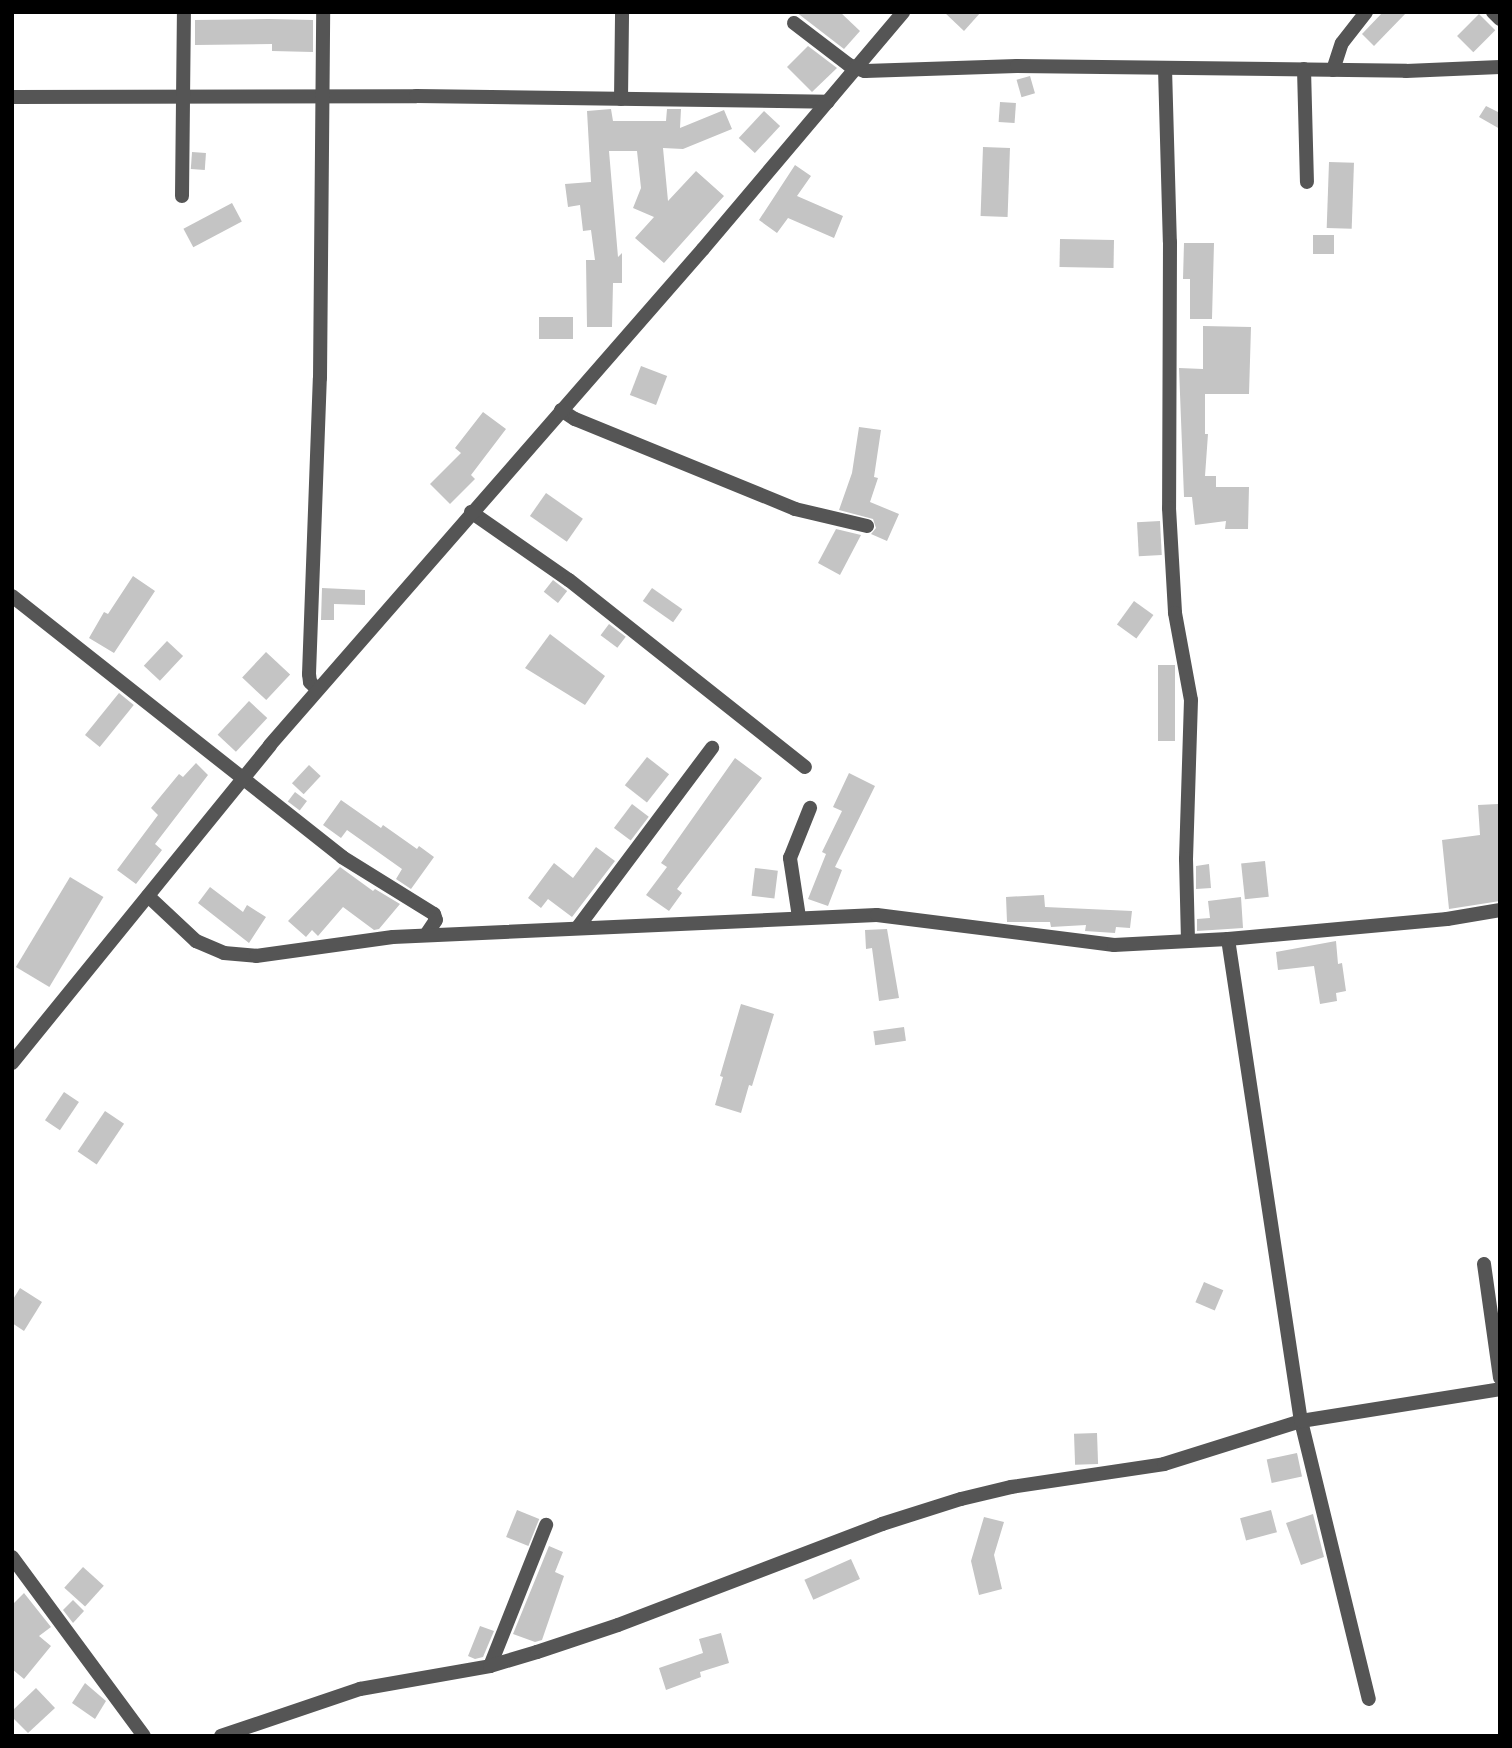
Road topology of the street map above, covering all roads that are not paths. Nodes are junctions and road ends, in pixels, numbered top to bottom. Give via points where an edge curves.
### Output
1 (184, 12) edge
2 (324, 12) edge
3 (622, 12) edge
4 (903, 12) edge
5 (1366, 12) edge
6 (1493, 12) edge
7 (1500, 19) edge
8 (794, 23) dead end
9 (1500, 67) edge
10 (1165, 68) junction
11 (858, 69) junction
12 (1304, 69) junction
13 (1333, 70) junction
14 (183, 96) junction
15 (322, 96) junction
16 (12, 97) edge
17 (621, 99) junction
18 (828, 102) junction
19 (1307, 182) dead end
20 (182, 196) dead end
21 (561, 410) junction
22 (471, 512) junction
23 (867, 526) dead end
24 (12, 596) edge
25 (317, 689) junction
26 (712, 748) dead end
27 (806, 768) dead end
28 (243, 778) junction
29 (810, 808) dead end
30 (148, 896) junction
31 (1500, 910) edge
32 (799, 917) junction
33 (578, 927) junction
34 (426, 935) junction
35 (1228, 939) junction
36 (1188, 941) junction
37 (12, 1063) edge
38 (1483, 1264) dead end
39 (1500, 1378) edge
40 (1500, 1389) edge
41 (1301, 1421) junction
42 (546, 1525) dead end
43 (12, 1557) edge
44 (491, 1666) junction
45 (1369, 1699) dead end
46 (144, 1736) edge
47 (221, 1736) edge

1 - 14 street
2 - 15 street
3 - 17 street
4 - 11 street
5 - 13 street via 1342,43
6 - 7 street
8 - 11 street
9 - 13 street
10 - 11 street
10 - 12 street
10 - 36 street via 1169,508 1175,613 1191,700
11 - 18 street
12 - 13 street
12 - 19 street
14 - 15 street
14 - 16 street
14 - 20 street
15 - 17 street
15 - 25 street via 320,378 309,674
17 - 18 street
18 - 21 street
21 - 22 street
21 - 23 street via 795,509
22 - 25 street
22 - 27 street via 569,580
24 - 28 street
25 - 28 street
26 - 33 street
28 - 30 street
28 - 34 street via 342,857 434,914 436,920
29 - 32 street via 790,858
30 - 34 street via 196,940 224,953 256,956
30 - 37 street
31 - 35 street
32 - 33 street
32 - 36 street via 877,915 1114,945
33 - 34 street
35 - 36 street
35 - 41 street
38 - 39 street
40 - 41 street
41 - 44 street via 1164,1464 1011,1487 920,1511 618,1625
41 - 45 street
42 - 44 street
43 - 46 street
44 - 47 street via 360,1689

